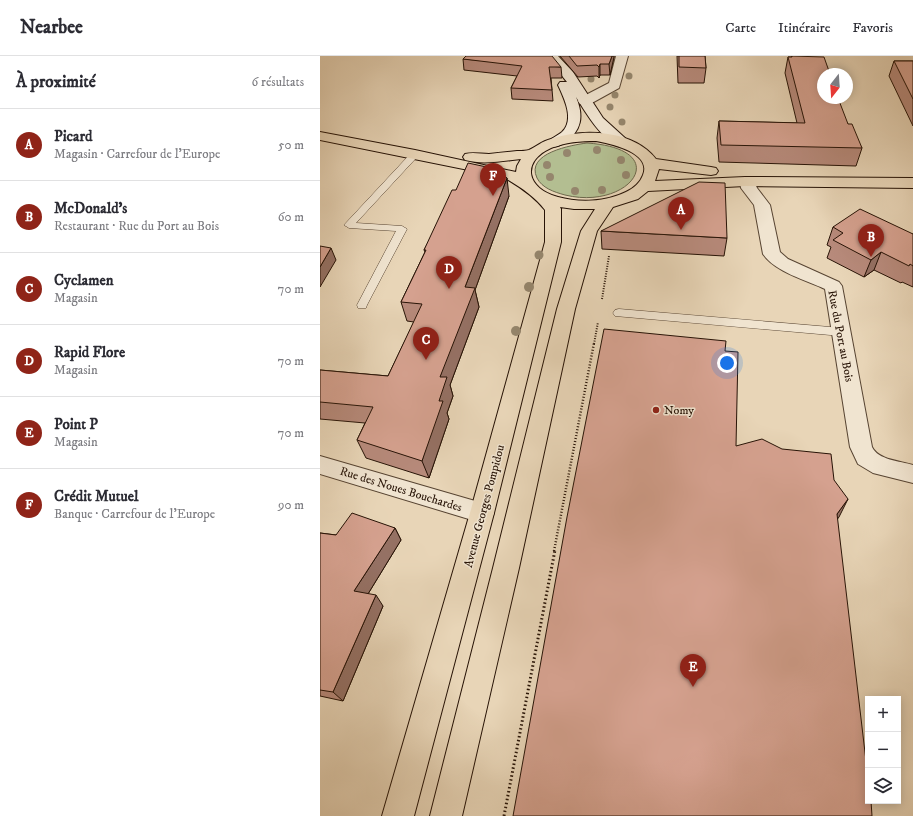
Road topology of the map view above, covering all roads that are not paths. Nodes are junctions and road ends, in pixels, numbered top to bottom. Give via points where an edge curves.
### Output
1 (548, 56) edge
2 (552, 56) edge
3 (622, 56) edge
4 (585, 101) junction
5 (320, 136) edge
6 (620, 141) junction
7 (554, 143) junction
8 (415, 154) junction
9 (532, 154) junction
10 (650, 163) junction
11 (838, 181) junction
12 (748, 182) junction
13 (913, 183) edge
14 (527, 184) junction
15 (644, 187) junction
16 (543, 197) junction
17 (607, 204) junction
18 (362, 305) dead end
19 (619, 313) dead end
20 (842, 332) junction
21 (320, 465) edge
22 (913, 474) edge
23 (482, 513) junction
24 (398, 816) edge
25 (446, 816) edge

1 - 7 street via 574,103 570,131
2 - 4 street via 569,75
3 - 4 street via 615,85
4 - 6 street via 598,121
5 - 8 main road
6 - 7 main road via 585,137
6 - 10 main road via 642,152
7 - 9 main road
8 - 9 main road via 489,158
8 - 14 main road via 508,174
8 - 18 lane via 349,225 402,230
9 - 14 main road via 524,166
10 - 11 main road via 680,168
10 - 15 main road via 651,175
11 - 12 main road
11 - 13 main road
12 - 15 main road
12 - 20 street, Rue du Port au Bois via 749,188 762,205 772,254 782,263 833,286
14 - 16 main road
15 - 17 main road via 628,197
16 - 17 main road via 568,204
16 - 23 main road, Avenue Georges Pompidou via 552,209 553,242
17 - 25 main road via 589,231 566,309
19 - 20 lane
20 - 22 street, Rue du Port au Bois via 861,447 866,458 881,466
21 - 23 street, Rue des Noues Bouchardes
23 - 24 main road, Avenue Georges Pompidou

